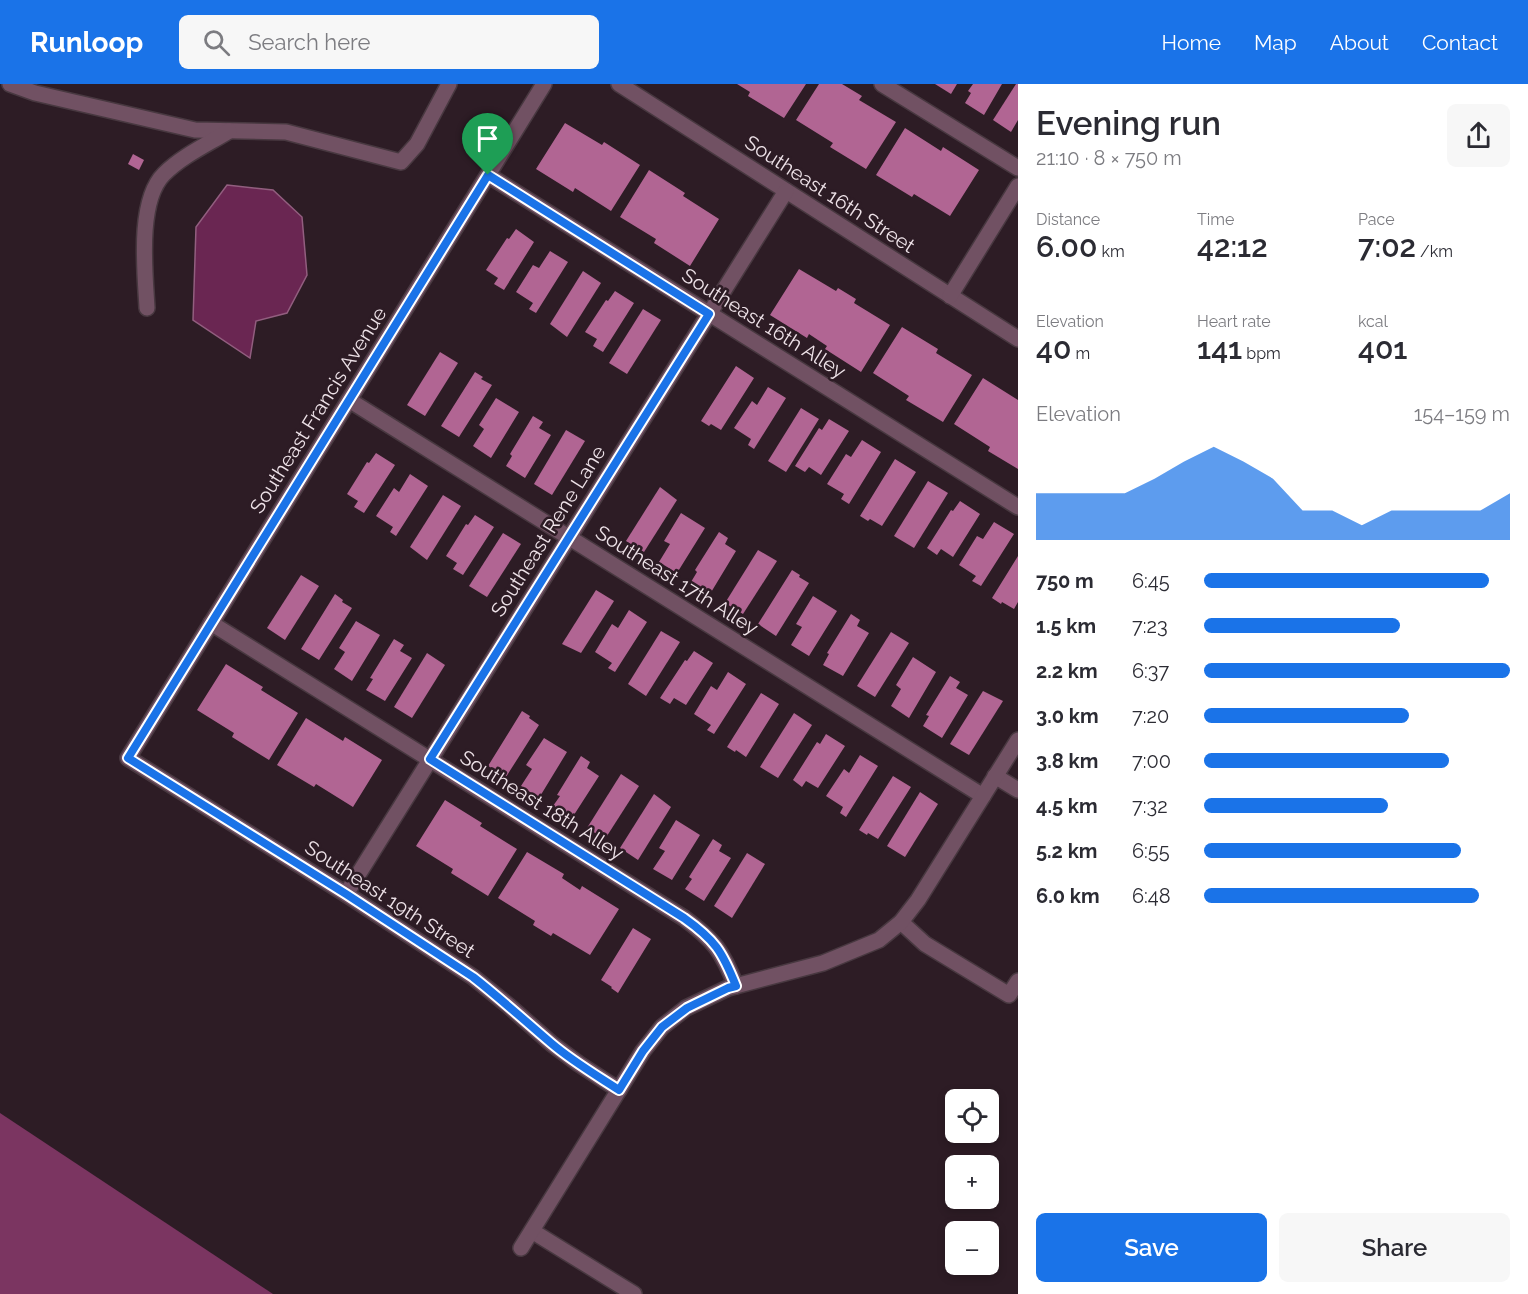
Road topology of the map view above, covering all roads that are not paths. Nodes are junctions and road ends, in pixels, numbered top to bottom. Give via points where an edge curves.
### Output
1 (10, 84) edge
2 (449, 84) edge
3 (544, 84) edge
4 (618, 84) edge
5 (882, 84) edge
6 (230, 131) junction
7 (1018, 168) edge
8 (488, 175) junction
9 (1018, 186) edge
10 (786, 191) junction
11 (950, 296) junction
12 (147, 308) dead end
13 (709, 314) junction
14 (1018, 339) edge
15 (349, 400) junction
16 (1018, 507) edge
17 (569, 537) junction
18 (211, 623) junction
19 (1018, 740) edge
20 (128, 758) joint
21 (430, 759) junction
22 (995, 776) junction
23 (1018, 790) edge
24 (983, 796) junction
25 (346, 894) junction
26 (901, 922) junction
27 (1018, 981) edge
28 (736, 986) junction
29 (619, 1090) junction
30 (532, 1231) junction
31 (521, 1248) dead end
32 (634, 1294) edge

1 - 6 street via 195,130
2 - 6 street via 417,144 401,162 286,132
3 - 8 street, Southeast Francis Avenue
4 - 10 street, Southeast 16th Street
5 - 7 street
6 - 12 street via 187,156 163,175 154,189 145,219
8 - 13 street, Southeast 16th Alley
8 - 15 street, Southeast Francis Avenue
9 - 11 street
10 - 11 street, Southeast 16th Street
10 - 13 street, Southeast Rene Lane
11 - 14 street, Southeast 16th Street
13 - 16 street, Southeast 16th Alley
13 - 17 street, Southeast Rene Lane
15 - 17 street, Southeast 17th Alley
15 - 18 street, Southeast Francis Avenue
17 - 21 street, Southeast Rene Lane
17 - 24 street, Southeast 17th Alley
18 - 20 street, Southeast Francis Avenue
18 - 21 street, Southeast 18th Alley
19 - 22 street
20 - 25 street, Southeast 19th Street
21 - 25 street, Southeast Rene Lane
21 - 28 street, Southeast 18th Alley via 698,929 718,949
22 - 23 street
22 - 24 street
24 - 26 street
25 - 29 street, Southeast 19th Street via 473,977 552,1044
26 - 27 street via 925,944 1009,995
26 - 28 street via 879,940 823,963
28 - 29 street via 687,1008 662,1027
29 - 30 street
30 - 31 street
30 - 32 street

